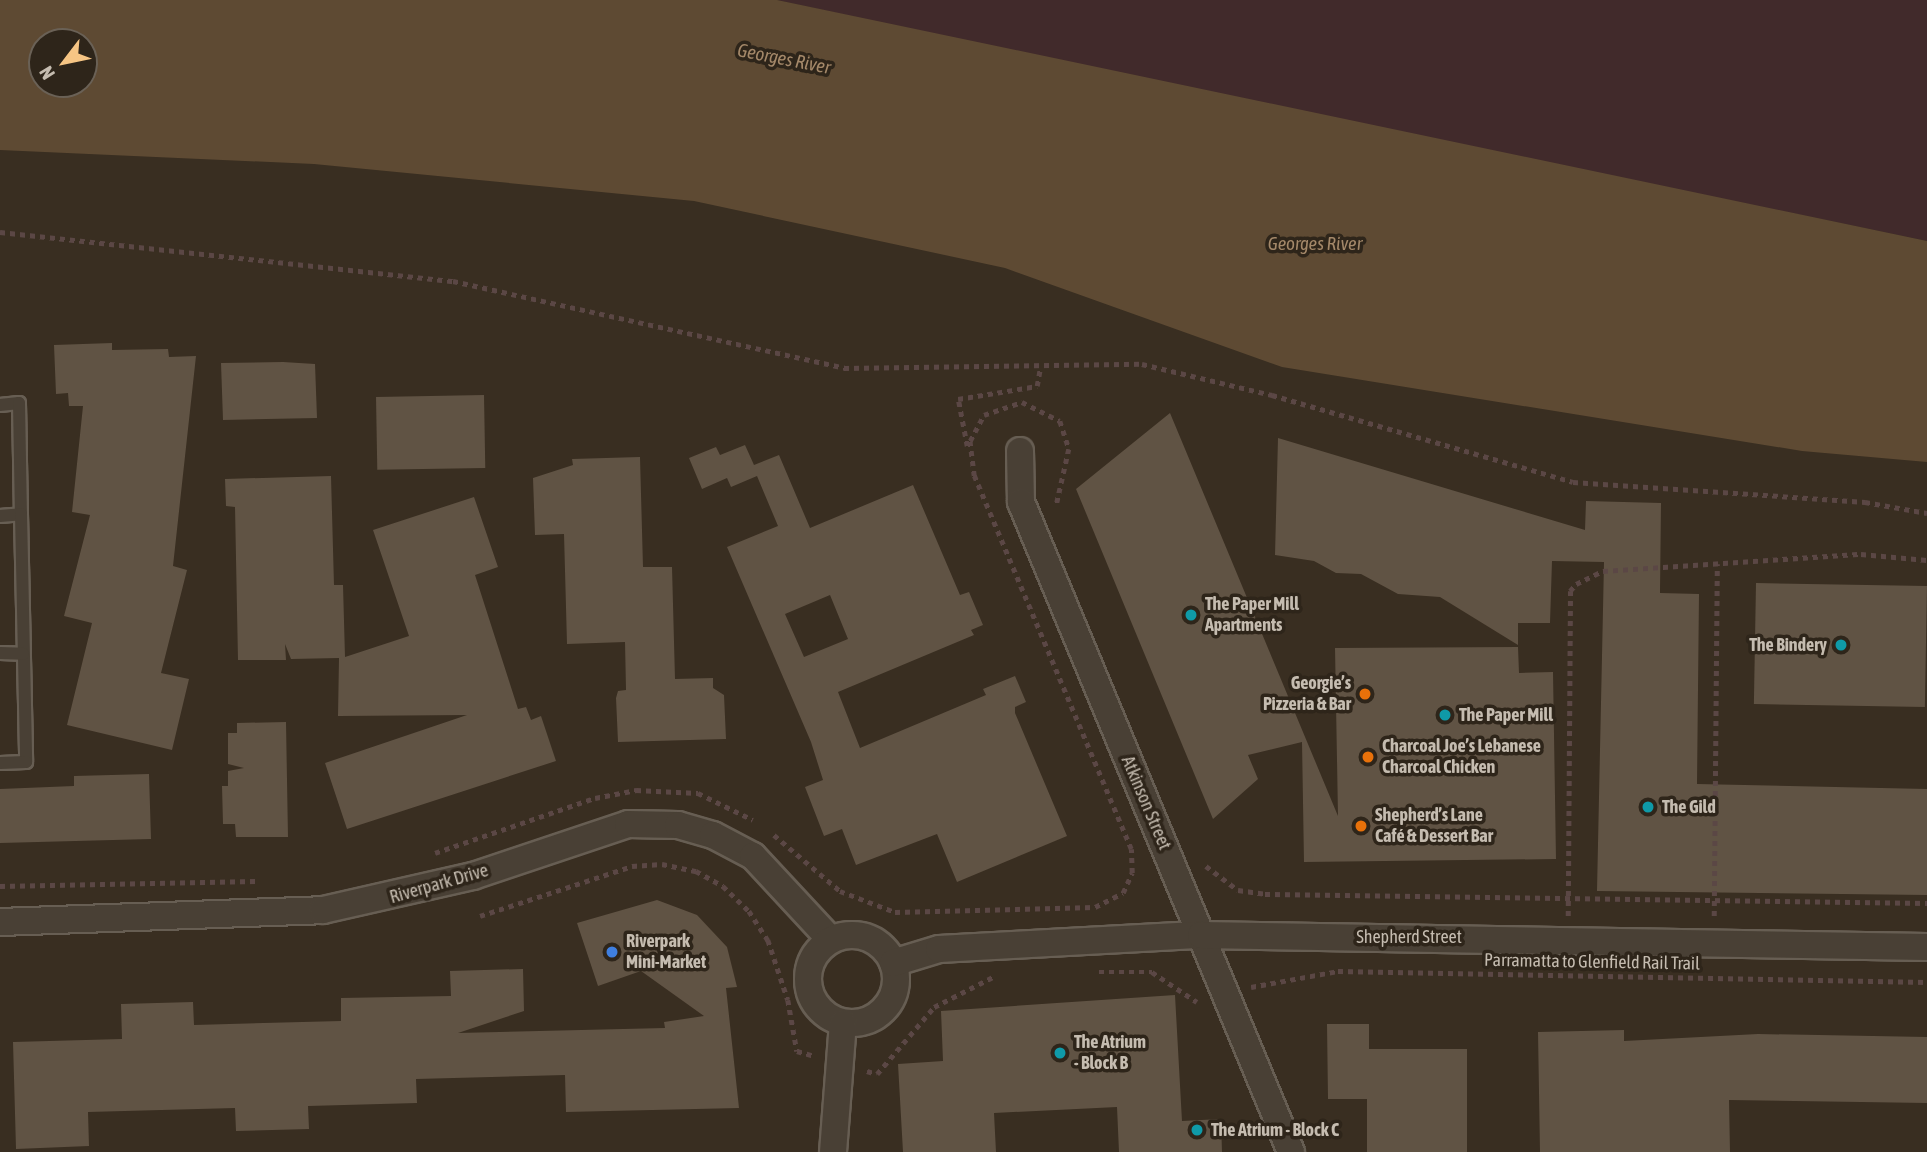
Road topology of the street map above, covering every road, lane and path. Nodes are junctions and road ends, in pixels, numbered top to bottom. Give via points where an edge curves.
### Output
1 (0, 232) edge
2 (1040, 369) junction
3 (0, 405) edge
4 (1020, 452) dead end
5 (971, 464) junction
6 (1056, 512) dead end
7 (1927, 513) edge
8 (21, 514) junction
9 (0, 516) edge
10 (1927, 560) edge
11 (1717, 564) junction
12 (0, 653) edge
13 (23, 654) junction
14 (0, 763) edge
15 (757, 823) dead end
16 (768, 830) dead end
17 (430, 855) dead end
18 (1200, 859) dead end
19 (266, 881) dead end
20 (0, 886) edge
21 (1567, 899) junction
22 (1712, 901) junction
23 (1927, 904) edge
24 (480, 916) dead end
25 (0, 922) edge
26 (1201, 935) junction
27 (1569, 937) junction
28 (830, 939) junction
29 (1717, 941) junction
30 (1927, 947) edge
31 (893, 963) junction
32 (1096, 971) dead end
33 (1002, 975) dead end
34 (1258, 982) dead end
35 (1927, 982) edge
36 (1202, 1013) dead end
37 (842, 1023) junction
38 (797, 1051) dead end
39 (877, 1074) dead end
40 (833, 1152) edge
41 (1291, 1152) edge

1 - 2 path via 453,281 844,368
2 - 5 path via 1037,386 958,398
2 - 7 path via 1118,361 1142,364 1272,395 1573,482 1865,502
3 - 8 lane via 19,403
4 - 26 street, Atkinson Street via 1021,502
5 - 6 path via 970,441 984,415 1012,402 1042,408 1060,421 1069,438
5 - 16 path via 1130,849 1129,884 1115,900 1095,907 895,912 840,891
8 - 9 lane
8 - 13 lane
10 - 11 path via 1861,554
11 - 21 path via 1603,571 1570,591
11 - 22 path
12 - 13 lane
13 - 14 lane via 26,762
15 - 17 path via 698,793 636,790 595,798
18 - 21 path via 1217,879 1250,893
19 - 20 path
21 - 22 path
21 - 27 path
22 - 23 path
22 - 29 path
24 - 38 path via 632,866 696,872 723,886 749,911 768,940 788,1000
25 - 28 street, Riverpark Drive via 323,910 473,876 628,824 678,825 713,835 752,856
26 - 27 street, Shepherd Street
26 - 31 street, Shepherd Street via 939,949
26 - 41 street, Atkinson Street
27 - 29 street, Shepherd Street
28 - 31 street via 852,935 874,940
28 - 37 street via 812,958 807,985 819,1010
29 - 30 street, Shepherd Street
31 - 37 street via 890,1003 869,1020
32 - 36 path via 1152,972 1196,1000
33 - 39 path via 963,988 934,1007
34 - 35 path, Parramatta to Glenfield Rail Trail via 1338,971
37 - 40 street

